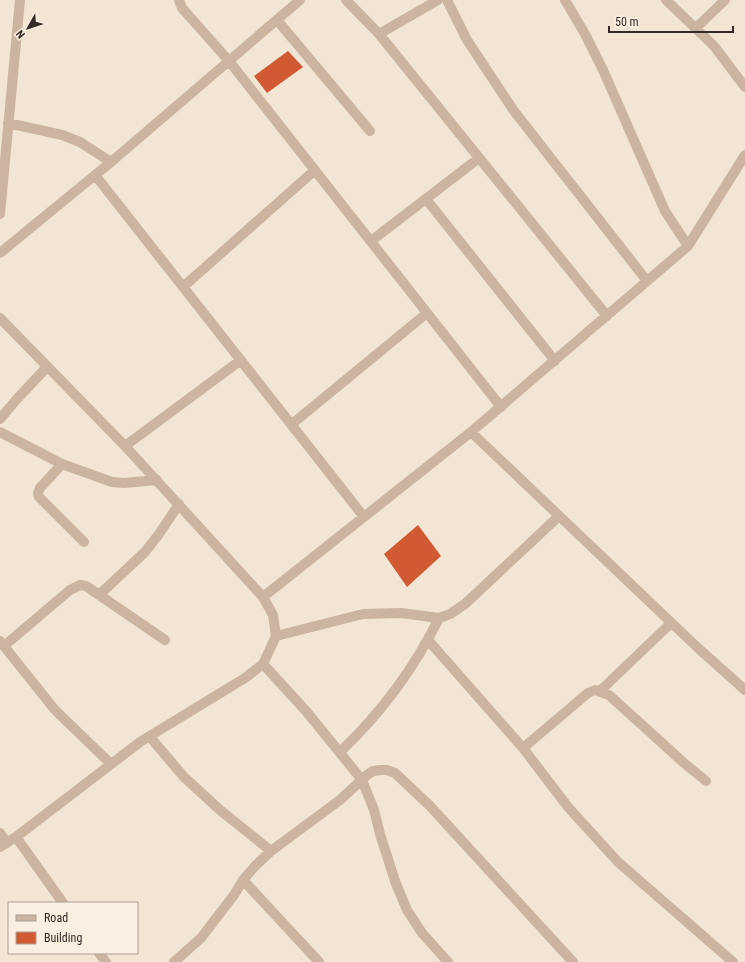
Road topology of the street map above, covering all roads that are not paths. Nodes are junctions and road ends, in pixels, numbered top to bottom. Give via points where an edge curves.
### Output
1 (20, 0) edge
2 (179, 0) edge
3 (300, 0) edge
4 (346, 0) edge
5 (438, 0) edge
6 (448, 0) edge
7 (565, 0) edge
8 (666, 0) edge
9 (725, 0) edge
10 (277, 20) junction
11 (696, 28) junction
12 (378, 34) junction
13 (229, 61) junction
14 (745, 87) edge
15 (8, 123) junction
16 (370, 131) dead end
17 (745, 155) edge
18 (479, 158) junction
19 (111, 162) junction
20 (315, 170) junction
21 (95, 175) junction
22 (426, 199) junction
23 (0, 214) edge
24 (371, 241) junction
25 (688, 246) junction
26 (0, 253) edge
27 (647, 281) junction
28 (183, 286) junction
29 (427, 313) junction
30 (607, 316) junction
31 (0, 318) edge
32 (241, 360) junction
33 (555, 361) junction
34 (47, 367) junction
35 (501, 407) junction
36 (0, 419) edge
37 (292, 424) junction
38 (0, 432) edge
39 (471, 432) junction
40 (125, 446) junction
41 (62, 464) junction
42 (157, 480) junction
43 (178, 504) junction
44 (559, 516) junction
45 (364, 517) junction
46 (84, 542) dead end
47 (99, 595) junction
48 (263, 597) junction
49 (439, 618) junction
50 (671, 623) junction
51 (276, 636) junction
52 (165, 640) dead end
53 (428, 640) junction
54 (2, 643) edge
55 (263, 664) junction
56 (745, 690) edge
57 (600, 691) junction
58 (150, 737) junction
59 (523, 748) junction
60 (340, 752) junction
61 (112, 764) junction
62 (362, 780) junction
63 (706, 781) dead end
64 (0, 833) edge
65 (16, 837) junction
66 (3, 845) edge
67 (271, 852) junction
68 (243, 880) junction
69 (62, 902) edge
70 (100, 954) edge
71 (106, 962) edge
72 (174, 962) edge
73 (319, 962) edge
74 (448, 962) edge
75 (573, 962) edge
76 (733, 962) edge

1 - 15 street
2 - 13 street via 182,8
3 - 10 street
4 - 12 street
5 - 12 street
6 - 27 street via 467,40 514,111
7 - 25 street via 603,70 664,211
8 - 11 street
9 - 11 street
10 - 13 street
10 - 16 street
11 - 14 street via 714,46
12 - 18 street
13 - 19 street
13 - 20 street
15 - 19 street via 62,135 80,142
15 - 23 street
17 - 25 street
18 - 22 street
18 - 30 street
19 - 21 street
20 - 24 street
20 - 28 street
21 - 26 street
21 - 28 street
22 - 24 street
22 - 33 street
24 - 29 street
25 - 27 street
27 - 30 street
28 - 32 street
29 - 35 street
29 - 37 street
30 - 33 street
31 - 34 street
32 - 37 street
32 - 40 street
33 - 35 street
34 - 36 street
34 - 40 street
35 - 39 street
37 - 45 street
38 - 41 street
39 - 44 street
39 - 45 street
40 - 42 street
41 - 42 street via 112,482
41 - 46 street via 40,488 39,497
42 - 43 street
43 - 47 street via 160,534 145,552
43 - 48 street
44 - 49 street via 465,604
44 - 50 street
45 - 48 street
47 - 52 street
47 - 54 street via 80,585
48 - 51 street via 273,615
49 - 51 street via 401,613 363,614
49 - 53 street
50 - 56 street
50 - 57 street
51 - 55 street
53 - 59 street
53 - 60 street via 380,709
54 - 61 street via 55,710
55 - 58 street
55 - 60 street
57 - 59 street via 588,693
57 - 63 street via 609,695
58 - 61 street
58 - 67 street via 184,777
59 - 76 street via 568,807 618,862
60 - 62 street
61 - 65 street
62 - 67 street via 340,800
62 - 74 street via 407,910 422,933
62 - 75 street via 373,771 387,770 395,773 430,806
64 - 66 street
65 - 66 street
65 - 69 street
67 - 68 street
68 - 72 street via 201,938
68 - 73 street
70 - 71 street

